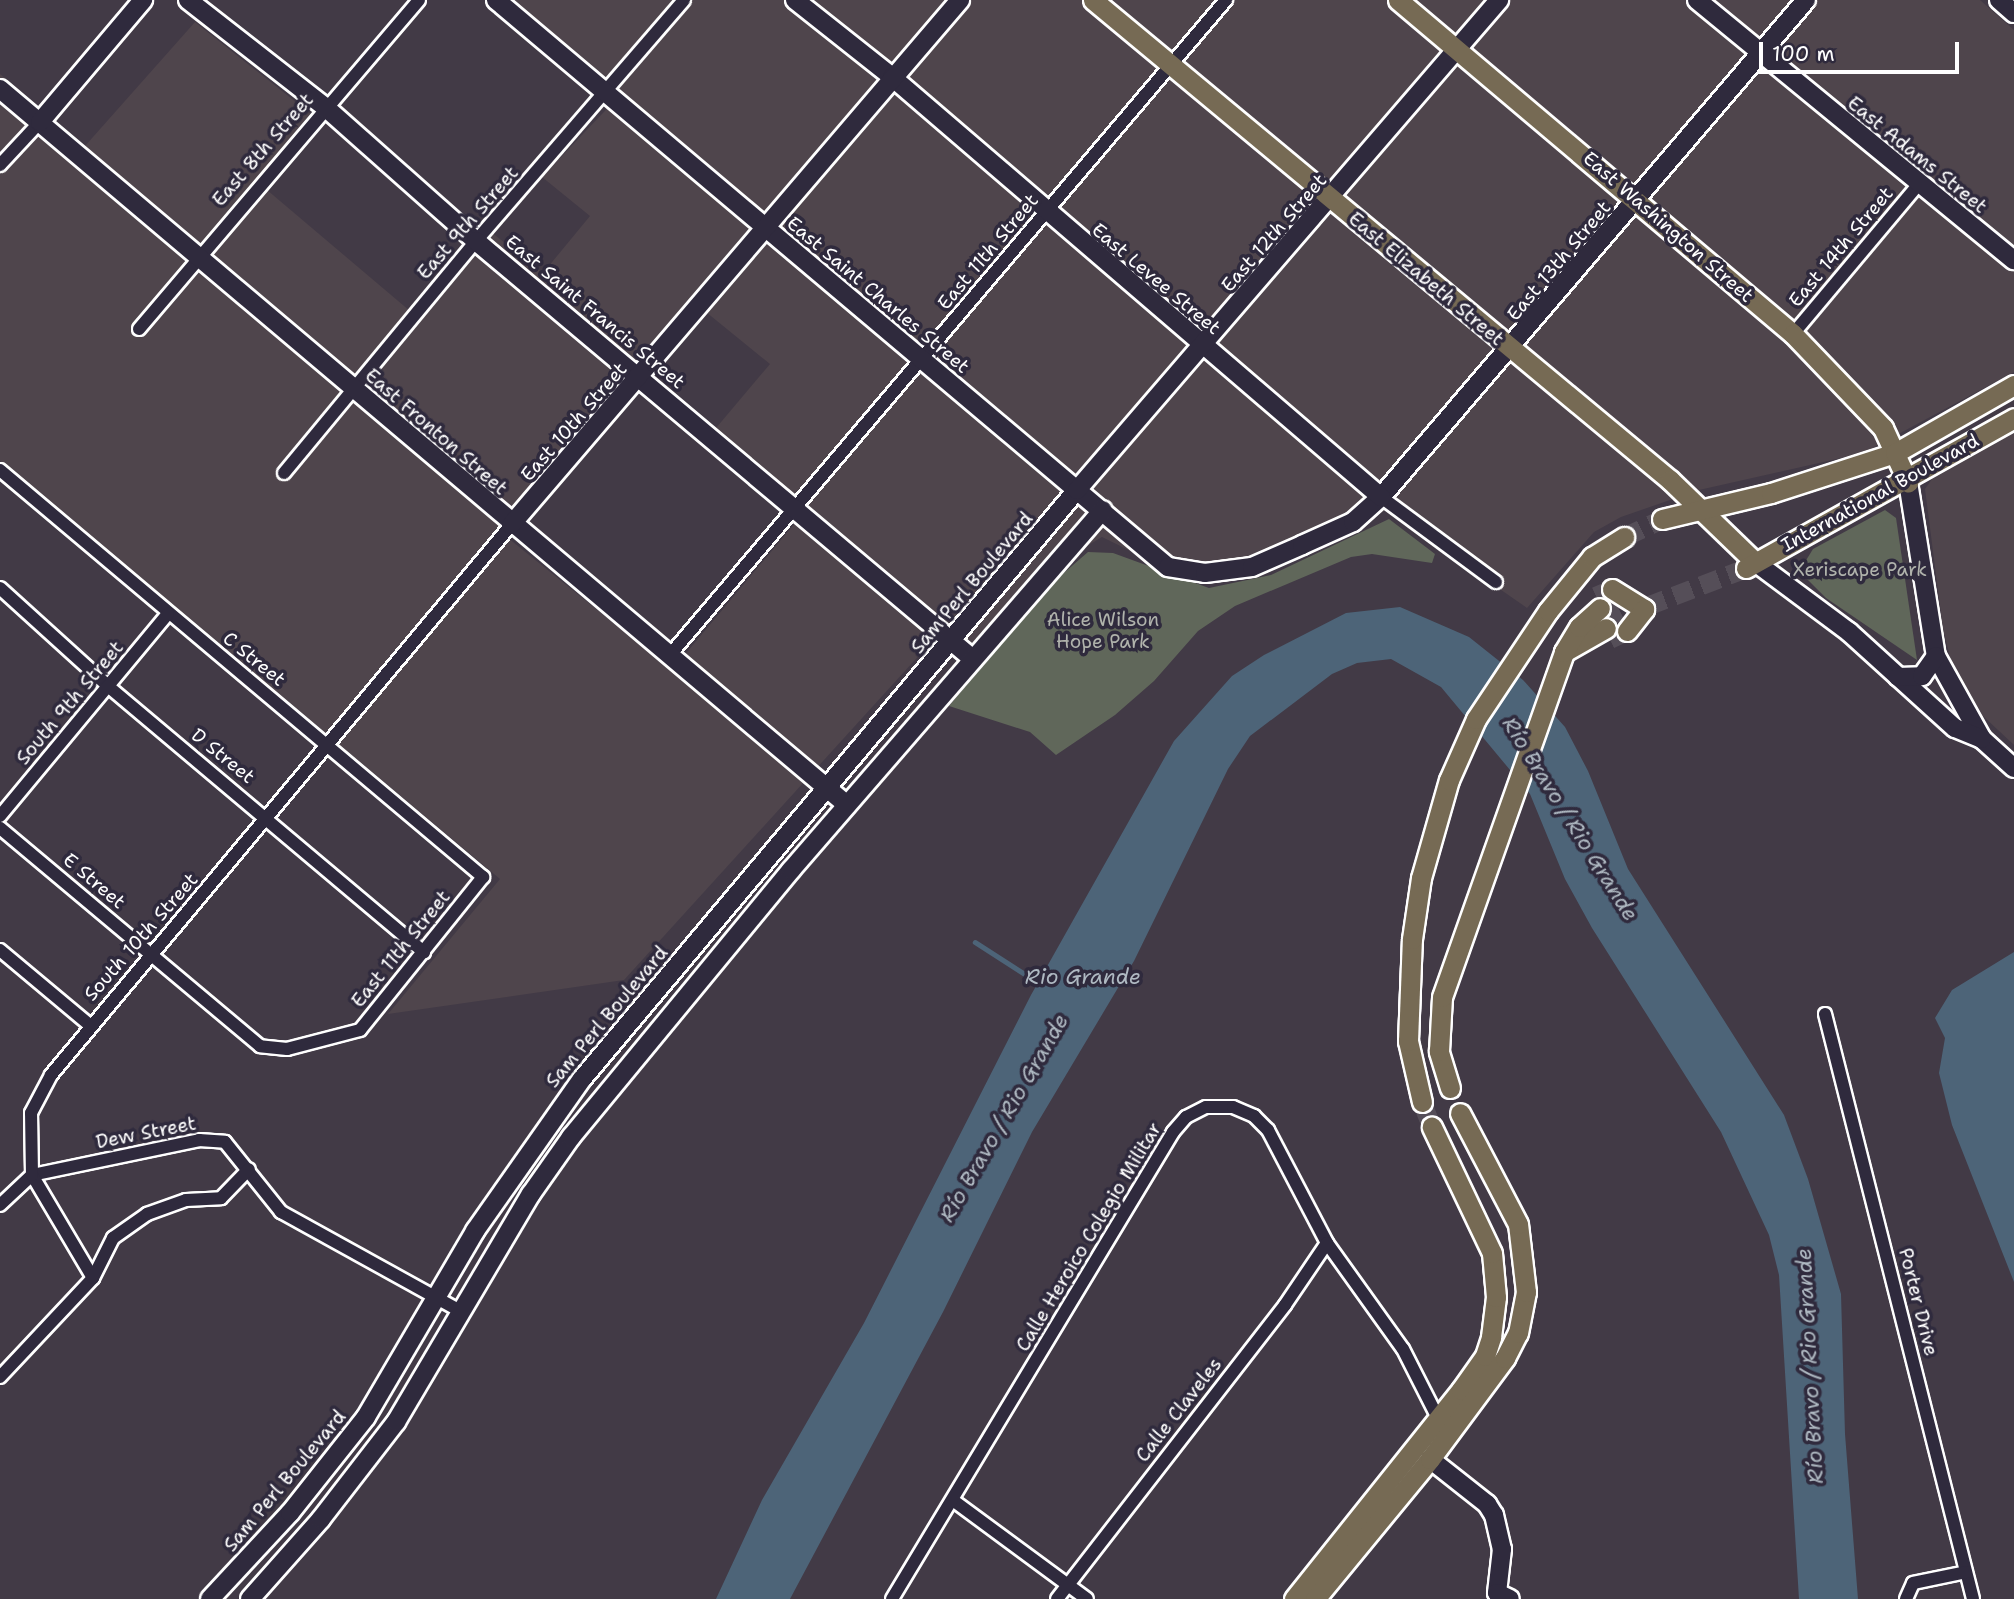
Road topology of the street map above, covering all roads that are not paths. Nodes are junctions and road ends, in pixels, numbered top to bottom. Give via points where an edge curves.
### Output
1 (143, 0) edge
2 (188, 0) edge
3 (419, 0) edge
4 (496, 0) edge
5 (684, 0) edge
6 (795, 0) edge
7 (960, 0) edge
8 (1093, 0) edge
9 (1226, 0) edge
10 (1398, 0) edge
11 (1499, 0) edge
12 (1697, 0) edge
13 (1806, 0) edge
14 (1999, 0) edge
15 (2014, 13) edge
16 (1773, 37) junction
17 (1458, 51) junction
18 (1759, 54) junction
19 (1172, 67) junction
20 (892, 77) junction
21 (1792, 81) junction
22 (0, 89) edge
23 (607, 94) junction
24 (325, 107) junction
25 (40, 122) junction
26 (0, 165) edge
27 (1919, 184) junction
28 (1331, 199) junction
29 (1638, 200) junction
30 (1045, 213) junction
31 (764, 228) junction
32 (476, 241) junction
33 (197, 257) junction
34 (2014, 260) edge
35 (139, 329) dead end
36 (1793, 334) junction
37 (1204, 347) junction
38 (1510, 350) junction
39 (922, 359) junction
40 (640, 378) junction
41 (2014, 385) edge
42 (354, 389) junction
43 (2014, 418) edge
44 (1895, 453) junction
45 (284, 473) dead end
46 (5, 474) edge
47 (1908, 482) junction
48 (0, 490) edge
49 (1077, 490) junction
50 (1381, 497) junction
51 (795, 507) junction
52 (1699, 508) junction
53 (1103, 510) junction
54 (1662, 519) tunnel mouth
55 (512, 525) junction
56 (1624, 537) tunnel mouth
57 (1751, 565) junction
58 (1252, 567) joint
59 (1496, 582) dead end
60 (0, 588) edge
61 (168, 614) junction
62 (1611, 614) junction
63 (952, 639) junction
64 (669, 656) junction
65 (1936, 656) junction
66 (973, 659) junction
67 (1898, 677) junction
68 (109, 687) junction
69 (1982, 739) junction
70 (326, 743) junction
71 (2014, 768) edge
72 (827, 788) junction
73 (847, 805) junction
74 (0, 816) edge
75 (267, 817) junction
76 (0, 828) edge
77 (483, 877) joint
78 (0, 950) edge
79 (424, 952) junction
80 (152, 954) junction
81 (1825, 1014) dead end
82 (91, 1026) junction
83 (260, 1046) joint
84 (1450, 1088) dead end
85 (1422, 1102) tunnel mouth
86 (1460, 1112) dead end
87 (1432, 1127) tunnel mouth
88 (249, 1169) junction
89 (33, 1175) junction
90 (0, 1205) edge
91 (1327, 1243) junction
92 (93, 1278) junction
93 (434, 1295) junction
94 (462, 1312) junction
95 (0, 1377) edge
96 (1438, 1418) junction
97 (1430, 1458) junction
98 (954, 1500) junction
99 (290, 1513) junction
100 (308, 1533) junction
101 (1350, 1542) junction
102 (1966, 1572) junction
103 (1068, 1584) junction
104 (1500, 1597) edge
105 (209, 1599) edge
106 (250, 1599) edge
107 (892, 1599) edge
108 (1057, 1599) edge
109 (1087, 1599) edge
110 (1294, 1599) edge
111 (1315, 1599) edge
112 (1906, 1599) edge
113 (1973, 1599) edge

1 - 25 main road
2 - 24 main road, East Saint Francis Street
3 - 24 street, East 8th Street
4 - 23 main road, East Saint Charles Street
5 - 23 street, East 9th Street
6 - 20 main road, East Levee Street
7 - 20 main road, East 10th Street
8 - 19 main road, East Elizabeth Street
9 - 19 street, East 11th Street
10 - 17 main road, East Washington Street
11 - 17 main road, East 12th Street
12 - 18 main road, East Adams Street
13 - 16 main road, East 13th Street
14 - 15 main road
16 - 18 main road, East 13th Street
16 - 21 main road
17 - 28 main road, East 12th Street
17 - 29 main road, East Washington Street
18 - 21 main road, East Adams Street
18 - 29 main road, East 13th Street
19 - 28 main road, East Elizabeth Street
19 - 30 street, East 11th Street
20 - 30 main road, East Levee Street
20 - 31 main road, East 10th Street
21 - 27 main road, East Adams Street
22 - 25 main road, East Fronton Street
23 - 31 main road, East Saint Charles Street
23 - 32 street, East 9th Street
24 - 32 main road, East Saint Francis Street
24 - 33 street, East 8th Street
25 - 26 street
25 - 33 main road, East Fronton Street
27 - 34 main road, East Adams Street
27 - 36 street, East 14th Street
28 - 37 main road, East 12th Street
28 - 38 main road, East Elizabeth Street
29 - 36 main road, East Washington Street
29 - 38 main road, East 13th Street
30 - 37 main road, East Levee Street
30 - 39 street, East 11th Street
31 - 39 main road, East Saint Charles Street
31 - 40 main road, East 10th Street
32 - 40 main road, East Saint Francis Street
32 - 42 street, East 9th Street
33 - 35 street, East 8th Street
33 - 42 main road, East Fronton Street
36 - 44 main road, East Washington Street via 1883,428
37 - 49 main road, East 12th Street
37 - 50 main road, East Levee Street
38 - 50 main road, East 13th Street
38 - 52 main road, East Elizabeth Street
39 - 49 main road, East Saint Charles Street
39 - 51 street, East 11th Street
40 - 51 main road, East Saint Francis Street
40 - 55 main road, East 10th Street
41 - 44 main road, International Boulevard
42 - 45 street, East 9th Street
42 - 55 main road, East Fronton Street
43 - 47 main road, International Boulevard
44 - 47 main road, East Washington Street
44 - 52 main road, International Boulevard via 1771,494
46 - 48 street
46 - 61 street, C Street
47 - 57 main road, International Boulevard
47 - 65 main road
49 - 53 main road, East Saint Charles Street
49 - 63 main road, Sam Perl Boulevard
50 - 58 main road, East 13th Street via 1353,522
50 - 59 street, East Levee Street
51 - 63 main road, East Saint Francis Street
51 - 64 street, East 11th Street
52 - 54 main road, International Boulevard
52 - 57 main road, East Elizabeth Street
53 - 58 main road, East Saint Charles Street via 1168,567 1205,573
53 - 66 main road
55 - 64 main road, East Fronton Street
55 - 70 street, East 10th Street
56 - 85 main road via 1592,557 1543,619 1476,719 1454,768 1424,867 1412,939 1408,1041
57 - 67 main road via 1849,632
60 - 68 street, D Street
61 - 68 street, South 9th Street
61 - 70 street, C Street
62 - 62 main road via 1646,607
62 - 84 main road via 1563,652 1461,944 1437,1026
63 - 66 main road, East Saint Francis Street
63 - 72 main road, Sam Perl Boulevard
64 - 72 main road, East Fronton Street
65 - 67 main road via 1922,676
65 - 69 main road
66 - 73 main road
67 - 69 main road via 1955,728
68 - 74 street, South 9th Street
68 - 75 street, D Street
69 - 71 main road
70 - 75 street, South 10th Street
70 - 77 street, C Street
72 - 73 main road, East Fronton Street
72 - 93 main road, Sam Perl Boulevard via 582,1079
73 - 94 main road via 571,1137 531,1194
75 - 79 street, D Street
75 - 80 street, South 10th Street
76 - 80 street, E Street
77 - 79 street, East 11th Street
78 - 82 street
79 - 83 street, East 11th Street via 360,1030 287,1049
80 - 82 street, South 10th Street
80 - 83 street, E Street
81 - 102 street, Porter Drive
82 - 89 street, South 10th Street via 51,1074 31,1113
86 - 97 main road via 1518,1224 1526,1292 1518,1333 1505,1358
87 - 96 main road via 1480,1221 1496,1278 1485,1356
88 - 89 street, Dew Street via 225,1142 199,1140
88 - 92 street via 221,1198 186,1200 147,1214 113,1238
88 - 93 street, Dew Street via 281,1212
89 - 90 street
89 - 92 street
91 - 96 street, Calle Heroico Colegio Militar via 1414,1366
91 - 98 street, Calle Heroico Colegio Militar via 1268,1130 1254,1116 1233,1108 1206,1107 1186,1117
91 - 103 street, Calle Claveles via 1286,1305
92 - 95 street
93 - 94 street, Dew Street
93 - 99 main road, Sam Perl Boulevard via 414,1340 377,1400
94 - 100 main road via 396,1422
96 - 101 main road
97 - 101 main road
97 - 104 main road via 1487,1504 1494,1515 1502,1549
98 - 103 street
98 - 107 street, Calle Heroico Colegio Militar
99 - 100 main road
99 - 105 main road, Sam Perl Boulevard
100 - 106 main road
101 - 110 main road
101 - 111 main road
102 - 112 street via 1913,1583
102 - 113 street, Porter Drive
103 - 108 street, Calle Claveles
103 - 109 street

